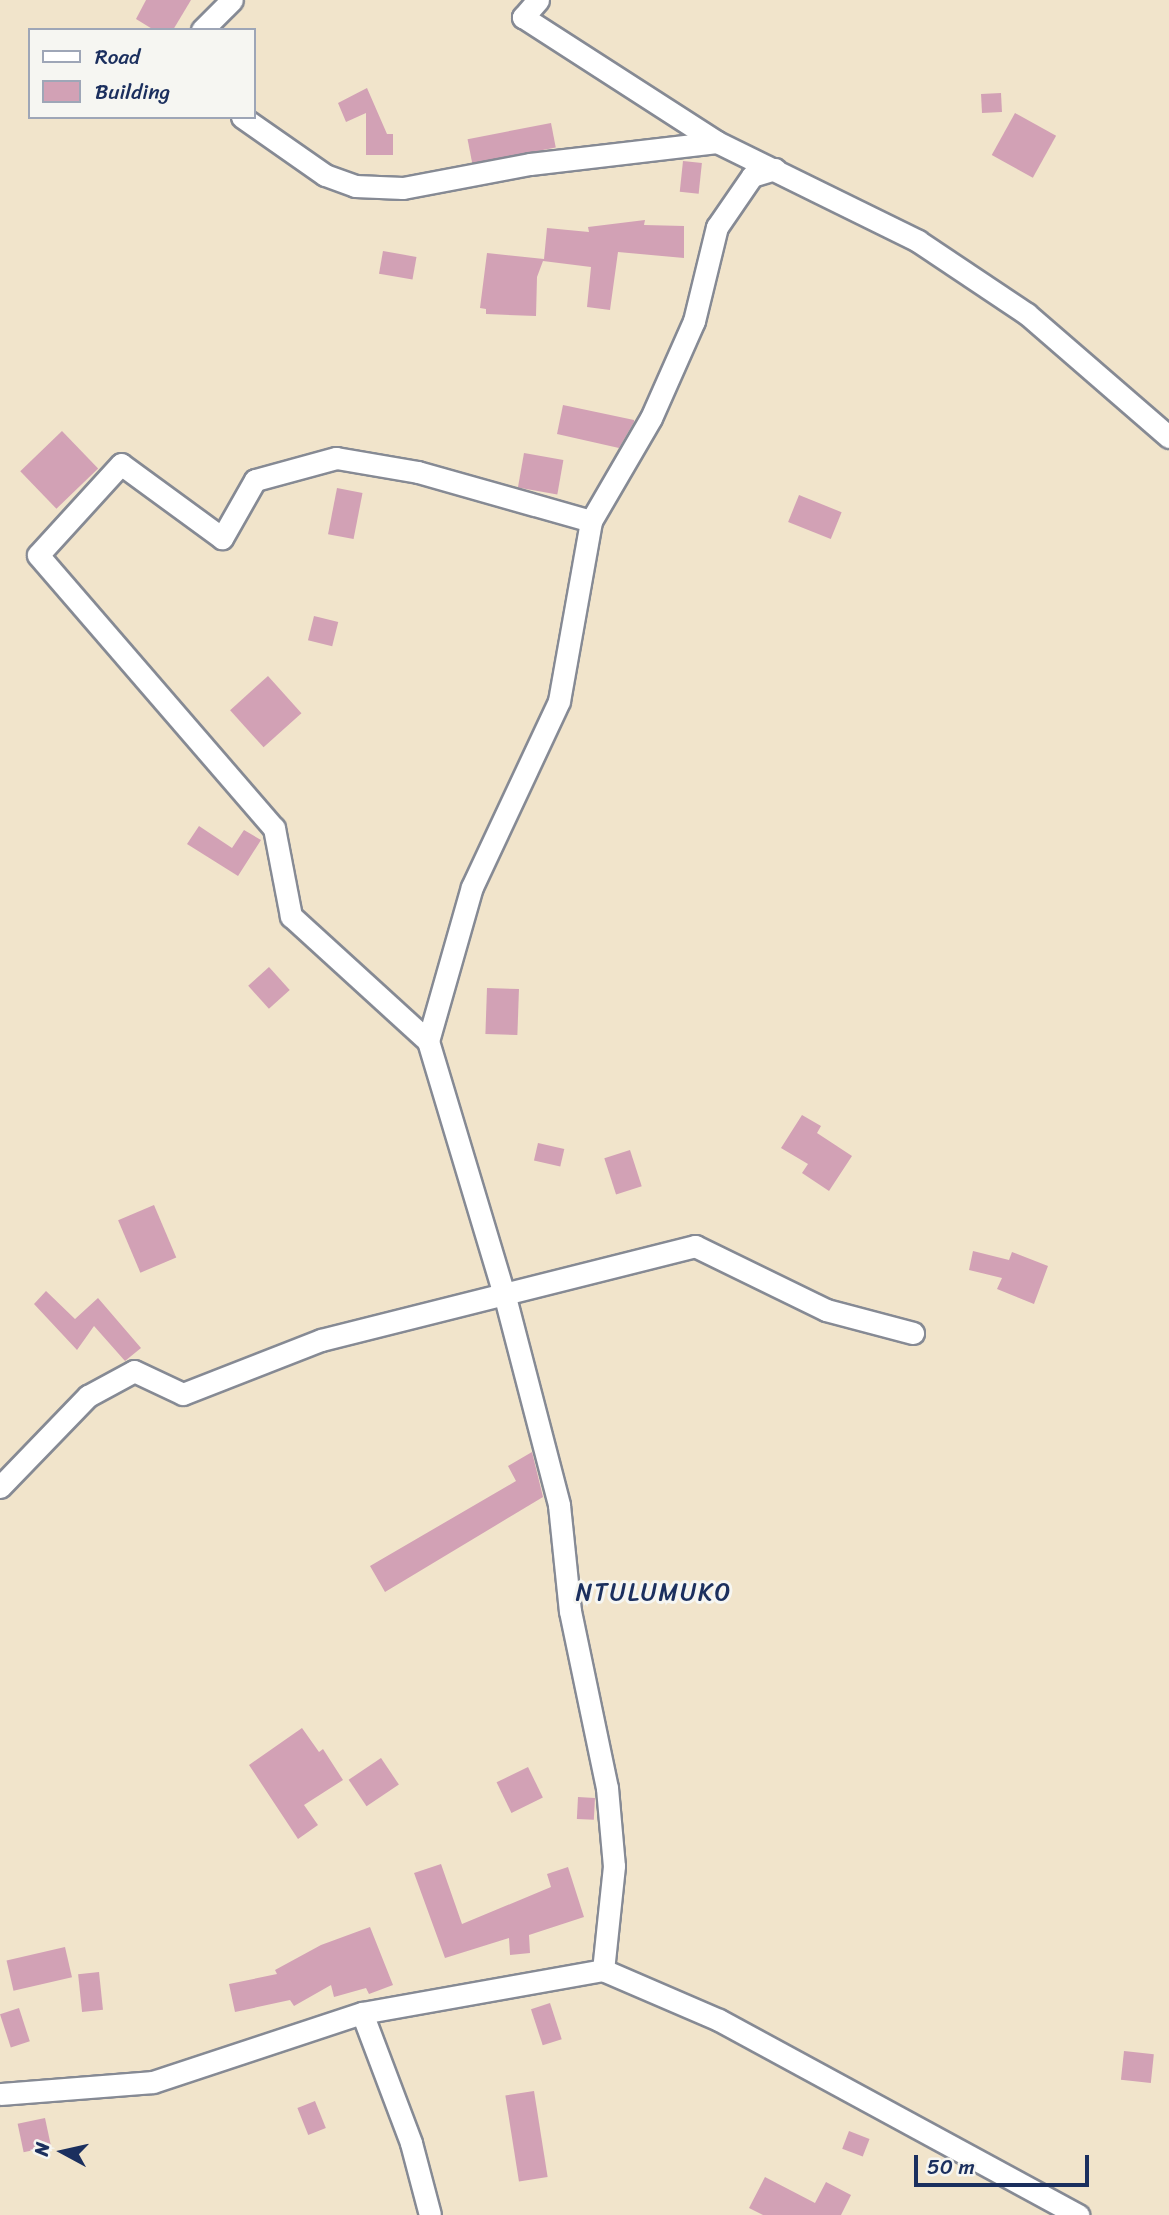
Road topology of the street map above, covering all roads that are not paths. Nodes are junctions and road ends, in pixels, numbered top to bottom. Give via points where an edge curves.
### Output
1 (232, 0) edge
2 (538, 0) edge
3 (204, 28) edge
4 (245, 119) edge
5 (717, 142) junction
6 (775, 169) junction
7 (1169, 437) edge
8 (591, 521) junction
9 (428, 1041) junction
10 (505, 1297) junction
11 (913, 1333) dead end
12 (0, 1487) edge
13 (603, 1970) junction
14 (362, 2013) junction
15 (0, 2094) edge
16 (430, 2215) edge
17 (1078, 2215) edge

1 - 3 street
2 - 5 street via 523,17
4 - 5 street via 325,175 355,186 391,187 530,164
5 - 6 street
6 - 7 street via 918,242 1027,314
6 - 8 street via 752,176 718,227 694,321 651,418
8 - 9 street via 559,701 472,887
8 - 9 street via 418,472 336,458 255,480 222,538 121,464 38,555 274,828 291,916
9 - 10 street
10 - 11 street via 695,1246 826,1310
10 - 12 street via 321,1340 183,1395 134,1371 88,1396
10 - 13 street via 559,1504 570,1611 607,1788 614,1866
13 - 14 street
13 - 17 street via 719,2020
14 - 15 street via 153,2082
14 - 16 street via 411,2143

